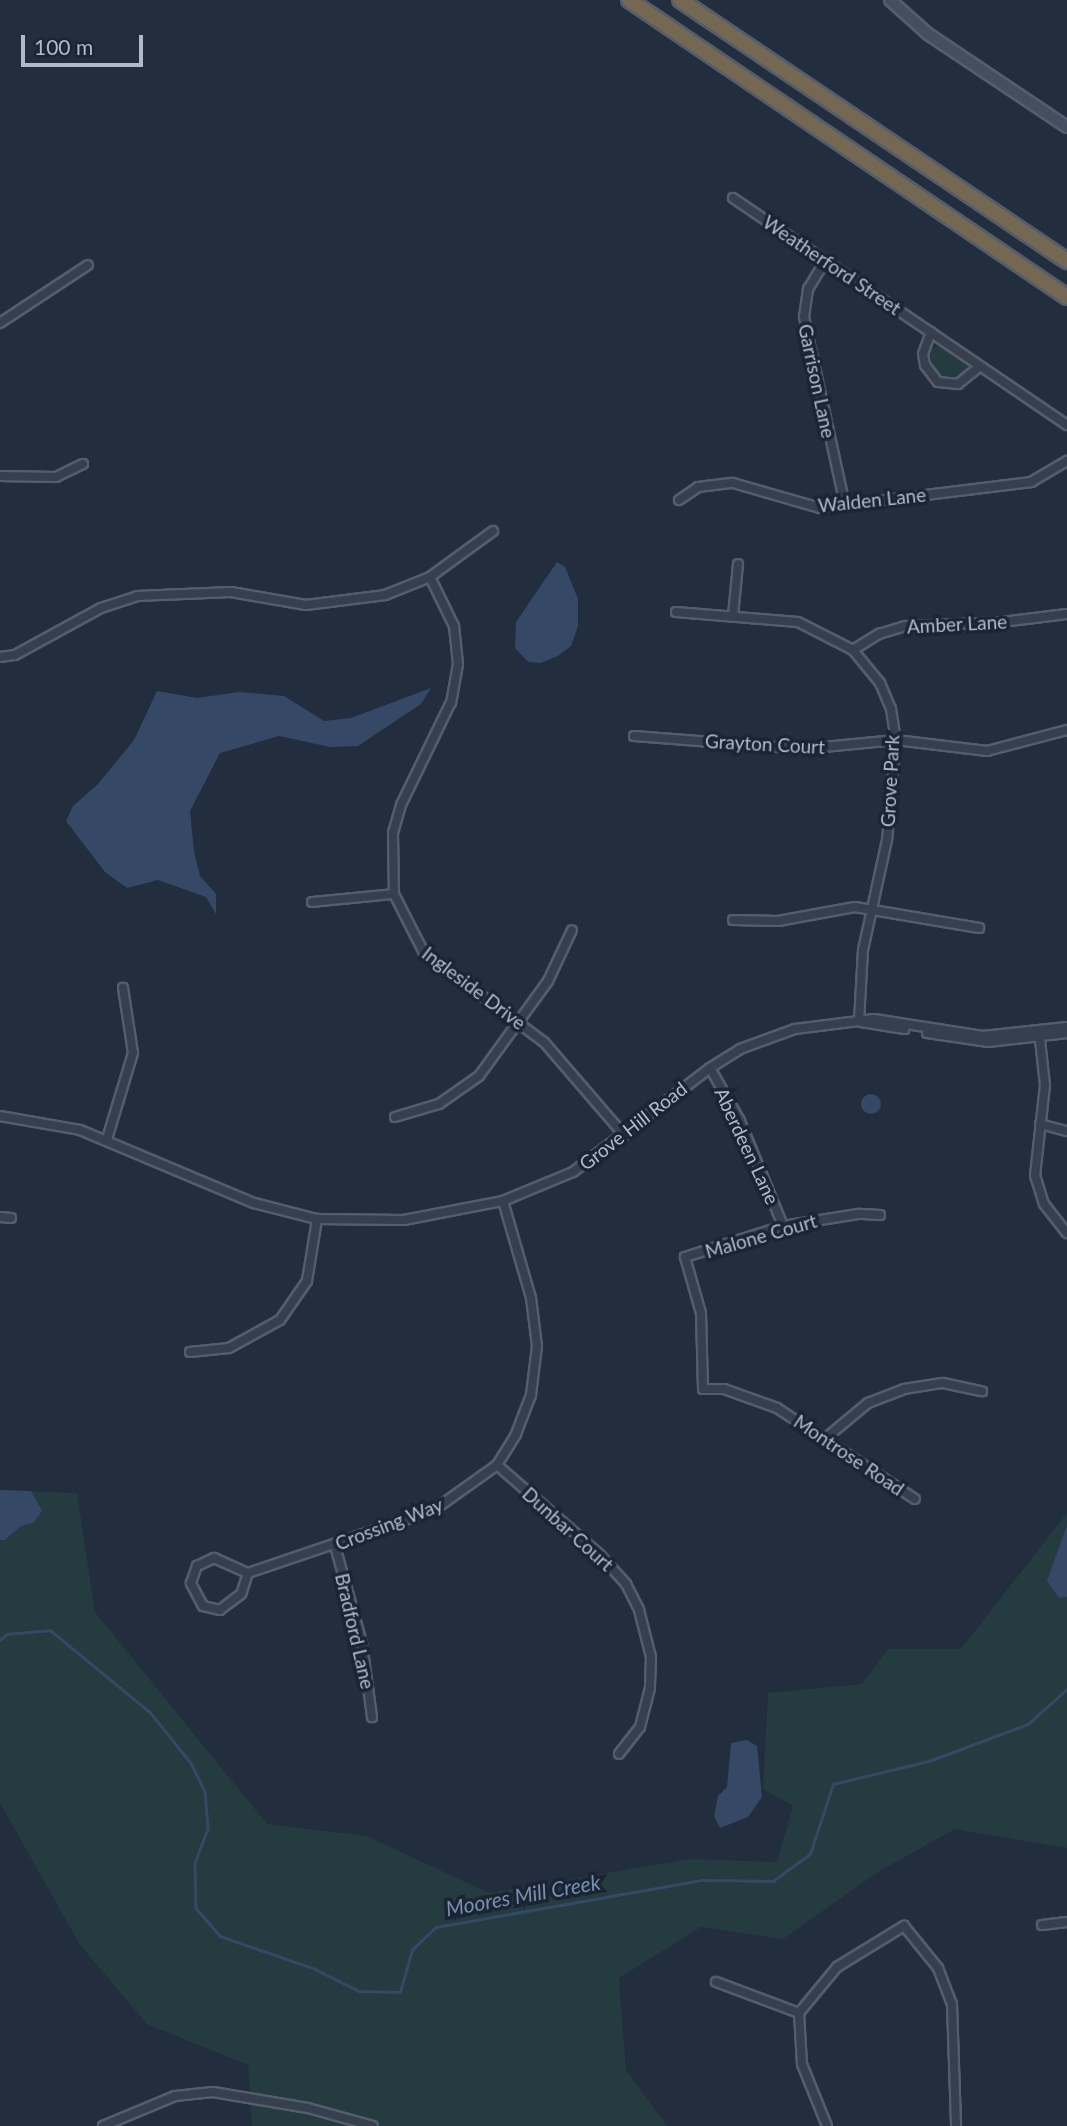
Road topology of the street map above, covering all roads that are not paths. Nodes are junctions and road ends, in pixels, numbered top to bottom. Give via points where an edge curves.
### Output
1 (629, 0) edge
2 (680, 0) edge
3 (890, 0) edge
4 (1067, 127) edge
5 (733, 198) dead end
6 (825, 261) junction
7 (1067, 261) edge
8 (88, 264) dead end
9 (1067, 297) edge
10 (0, 323) edge
11 (931, 332) junction
12 (980, 366) junction
13 (1067, 425) edge
14 (1067, 461) edge
15 (83, 464) dead end
16 (0, 476) edge
17 (679, 500) dead end
18 (845, 505) junction
19 (493, 531) dead end
20 (737, 564) dead end
21 (430, 577) junction
22 (676, 612) dead end
23 (1067, 614) edge
24 (733, 616) junction
25 (853, 650) junction
26 (0, 657) edge
27 (1067, 730) edge
28 (634, 736) dead end
29 (896, 740) junction
30 (394, 894) junction
31 (312, 902) dead end
32 (872, 908) junction
33 (733, 920) dead end
34 (979, 928) dead end
35 (572, 929) dead end
36 (123, 988) dead end
37 (859, 1021) junction
38 (520, 1024) junction
39 (1067, 1027) edge
40 (1067, 1033) edge
41 (1039, 1034) junction
42 (710, 1068) junction
43 (0, 1116) edge
44 (395, 1117) dead end
45 (1040, 1124) junction
46 (1067, 1131) edge
47 (624, 1135) junction
48 (107, 1139) junction
49 (503, 1201) junction
50 (880, 1215) dead end
51 (0, 1217) edge
52 (10, 1218) dead end
53 (317, 1219) junction
54 (783, 1226) junction
55 (1067, 1233) edge
56 (190, 1352) dead end
57 (703, 1390) joint
58 (982, 1391) dead end
59 (827, 1437) junction
60 (497, 1465) junction
61 (915, 1499) dead end
62 (335, 1546) junction
63 (248, 1573) junction
64 (372, 1717) dead end
65 (619, 1754) dead end
66 (1067, 1922) edge
67 (1042, 1925) dead end
68 (716, 1982) dead end
69 (799, 2013) junction
70 (103, 2126) edge
71 (373, 2126) edge
72 (827, 2126) edge
73 (956, 2126) edge

1 - 9 highway
2 - 7 highway
3 - 4 main road via 928,34
5 - 6 street, Weatherford Street
6 - 11 street, Weatherford Street
6 - 18 street, Garrison Lane via 808,289 803,317
8 - 10 street
11 - 12 street, Weatherford Street
11 - 12 street via 923,354 938,382 958,384
12 - 13 street, Weatherford Street
14 - 18 street, Walden Lane via 1031,482
15 - 16 street via 56,477
17 - 18 street, Walden Lane via 698,487 733,483 805,505
19 - 21 street
20 - 24 street
21 - 26 street via 385,595 336,605 306,605 231,592 137,596 101,608 15,655
21 - 30 street, Ingleside Drive via 454,626 458,664 447,711 398,814 392,852
22 - 24 street, Grove Park
23 - 25 street, Amber Lane via 906,626 879,634
24 - 25 street, Grove Park via 798,622
25 - 29 street, Grove Park via 880,683 891,709
27 - 29 street, Grayton Court via 987,751
28 - 29 street, Grayton Court via 803,749
29 - 32 street, Grove Park via 887,840
30 - 31 street
30 - 38 street, Ingleside Drive via 424,953
32 - 33 street via 768,921
32 - 34 street
32 - 37 street, Grove Park via 863,950
35 - 38 street via 555,970
36 - 48 street via 132,1053
37 - 41 street, Grove Hill Road via 874,1019 983,1036
37 - 42 street, Grove Hill Road via 828,1022 768,1037
38 - 44 street via 498,1056 456,1095 429,1109
38 - 47 street, Ingleside Drive via 573,1071
39 - 41 street, Grove Hill Road
40 - 41 street, Grove Hill Road
41 - 45 street via 1045,1085
42 - 47 street, Grove Hill Road
42 - 54 street, Aberdeen Lane via 746,1132
43 - 48 street, Grove Hill Road via 45,1121
45 - 46 street
45 - 55 street via 1034,1154 1037,1185 1050,1213
47 - 49 street, Grove Hill Road via 573,1172
48 - 53 street, Grove Hill Road via 218,1190
49 - 53 street, Grove Hill Road via 404,1220
49 - 60 street, Crossing Way via 531,1298 537,1346 531,1395 516,1434
50 - 54 street, Malone Court
51 - 52 street
53 - 56 street via 307,1281 281,1320 229,1348
54 - 57 street, Malone Court via 685,1257 701,1313
57 - 59 street, Montrose Road via 724,1389 750,1397
58 - 59 street via 943,1383 904,1389 868,1403
59 - 61 street, Montrose Road
60 - 62 street, Crossing Way via 434,1510
60 - 65 street, Dunbar Court via 600,1555 626,1584 639,1610 651,1657 650,1688 640,1727
62 - 63 street, Crossing Way
62 - 64 street, Bradford Lane via 362,1643
63 - 63 street via 223,1559 205,1561 191,1583 192,1592 211,1609 229,1608 241,1594
66 - 67 street
68 - 69 street
69 - 72 street via 799,2054
69 - 73 street via 837,1967 904,1926 938,1968 953,2004
70 - 71 street via 175,2096 213,2092 308,2108

